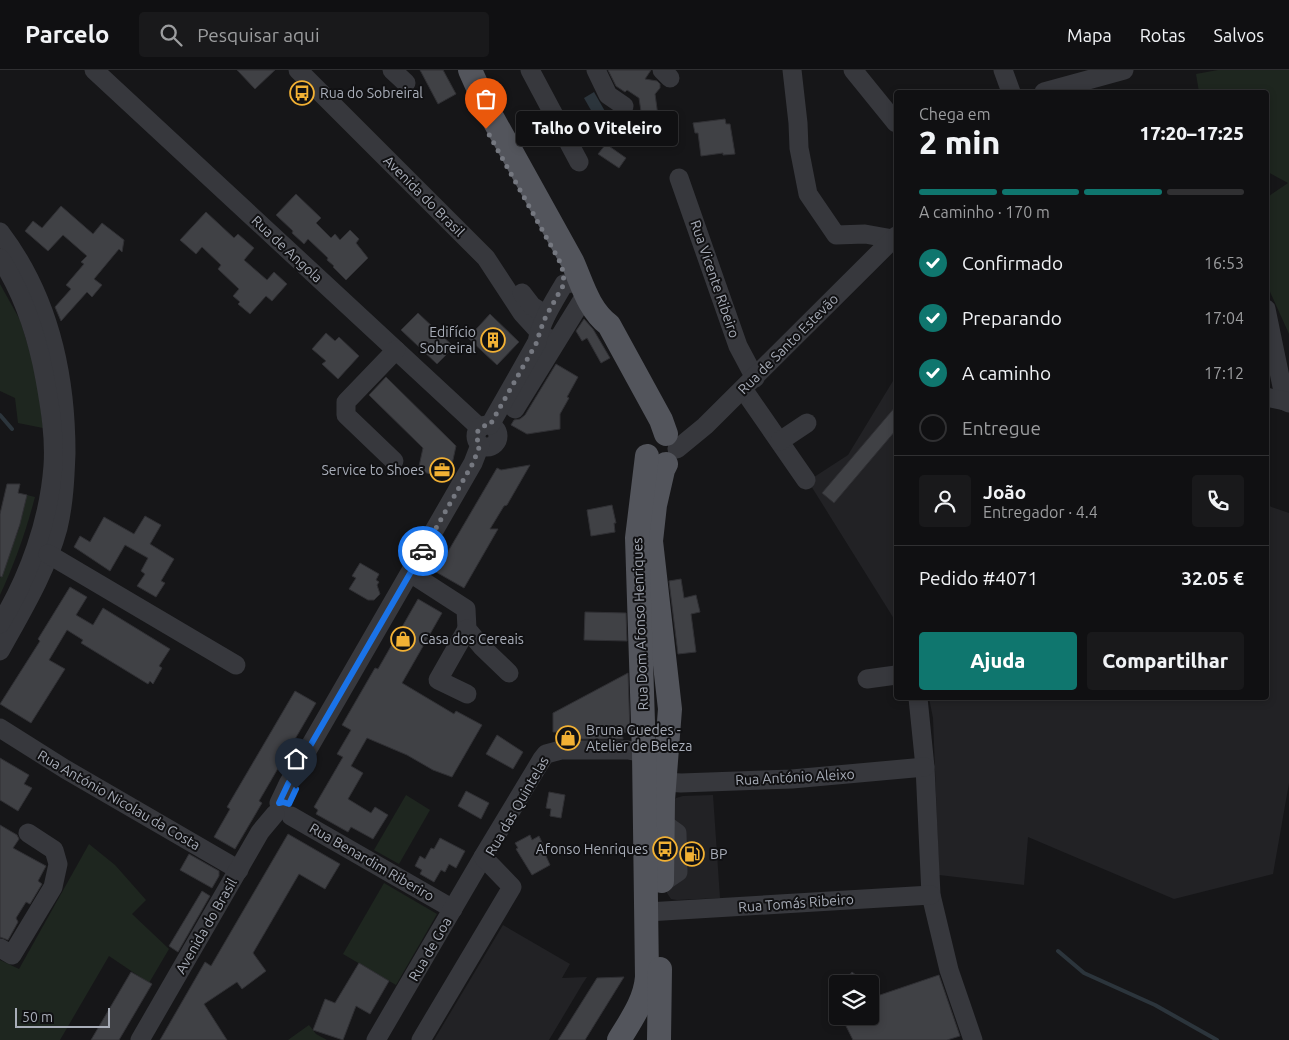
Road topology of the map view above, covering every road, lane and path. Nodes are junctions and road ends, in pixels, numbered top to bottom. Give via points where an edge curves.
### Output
1 (94, 70) edge
2 (298, 70) edge
3 (316, 70) edge
4 (458, 70) edge
5 (470, 70) edge
6 (530, 70) edge
7 (596, 70) edge
8 (792, 70) edge
9 (853, 70) edge
10 (1003, 70) edge
11 (1124, 70) edge
12 (1010, 90) edge
13 (1051, 90) edge
14 (624, 106) dead end
15 (894, 121) edge
16 (579, 162) dead end
17 (679, 178) dead end
18 (0, 232) edge
19 (894, 237) edge
20 (894, 238) edge
21 (0, 258) edge
22 (578, 289) junction
23 (543, 323) junction
24 (557, 339) junction
25 (1269, 339) edge
26 (396, 350) junction
27 (749, 384) junction
28 (1275, 399) edge
29 (807, 423) dead end
30 (488, 436) junction
31 (780, 442) junction
32 (662, 448) junction
33 (394, 461) dead end
34 (806, 480) dead end
35 (48, 554) junction
36 (418, 578) junction
37 (0, 624) edge
38 (467, 629) junction
39 (0, 651) edge
40 (236, 665) dead end
41 (509, 673) dead end
42 (894, 675) edge
43 (867, 679) dead end
44 (467, 694) dead end
45 (918, 700) edge
46 (0, 728) edge
47 (667, 746) junction
48 (644, 749) junction
49 (925, 767) junction
50 (658, 793) junction
51 (283, 811) junction
52 (28, 833) dead end
53 (483, 857) junction
54 (239, 870) junction
55 (931, 895) junction
56 (453, 909) junction
57 (654, 911) junction
58 (0, 948) edge
59 (140, 1040) edge
60 (152, 1040) edge
61 (376, 1040) edge
62 (421, 1040) edge
63 (620, 1040) edge
64 (659, 1040) edge
65 (973, 1040) edge

1 - 26 street, Rua de Angola
2 - 23 street, Avenida do Brasil via 486,258 522,313
3 - 23 street, Avenida do Brasil via 494,252
4 - 22 main road via 477,113 563,271
5 - 22 main road via 487,108 572,261
6 - 16 street
7 - 14 street via 608,95
8 - 19 street via 799,148 808,194 836,235
9 - 15 street
10 - 12 street
11 - 13 street
17 - 27 street, Rua Vicente Ribeiro
18 - 35 street via 24,268 45,314 63,395 66,431 64,501
20 - 27 street, Rua de Santo Estevão
21 - 37 street via 31,319 41,357 52,432 53,465 43,524 17,594
22 - 23 street, Avenida do Brasil
22 - 24 street, Avenida do Brasil via 580,302
22 - 32 main road via 600,318 600,328
23 - 24 street, Avenida do Brasil via 546,338
23 - 30 street, Avenida do Brasil via 537,342
24 - 30 street, Avenida do Brasil via 512,413
25 - 28 street
26 - 30 street, Rua de Angola
26 - 33 street via 346,402 346,415
27 - 31 street, Rua Vicente Ribeiro
27 - 32 street, Rua de Santo Estevão via 705,426
29 - 31 street
30 - 36 street, Avenida do Brasil via 483,468
30 - 51 street, Avenida do Brasil via 288,784
31 - 34 street, Rua Vicente Ribeiro
32 - 47 main road, Rua Dom Afonso Henriques via 651,541 669,696
32 - 48 main road, Rua Dom Afonso Henriques via 637,538
35 - 39 street via 30,599
35 - 40 street
36 - 38 street via 466,609
36 - 51 street, Avenida do Brasil
38 - 41 street
38 - 44 street via 438,680
42 - 43 street
45 - 49 street
46 - 54 street, Rua António Nicolau da Costa
47 - 48 main road via 656,741
47 - 50 main road, Rua Dom Afonso Henriques
48 - 50 main road, Rua Dom Afonso Henriques
48 - 53 street, Rua das Quintelas via 561,750 546,754
49 - 50 street, Rua António Aleixo via 792,779 681,783
49 - 55 street
50 - 57 main road, Rua Dom Afonso Henriques
50 - 57 main road, Rua Dom Afonso Henriques via 663,823 662,883
51 - 54 street, Avenida do Brasil via 260,832
51 - 56 street, Rua Benardim Riberiro
51 - 60 street, Avenida do Brasil
52 - 58 street via 54,850 58,864 53,887 12,955
53 - 56 street, Rua de Goa
53 - 62 street, Rua das Quintelas via 512,886
54 - 59 street, Avenida do Brasil
55 - 57 street, Rua Tomás Ribeiro
55 - 65 street via 950,970
56 - 61 street, Rua de Goa
57 - 63 main road, Rua Dom Afonso Henriques via 645,994
57 - 64 main road, Rua Dom Afonso Henriques

